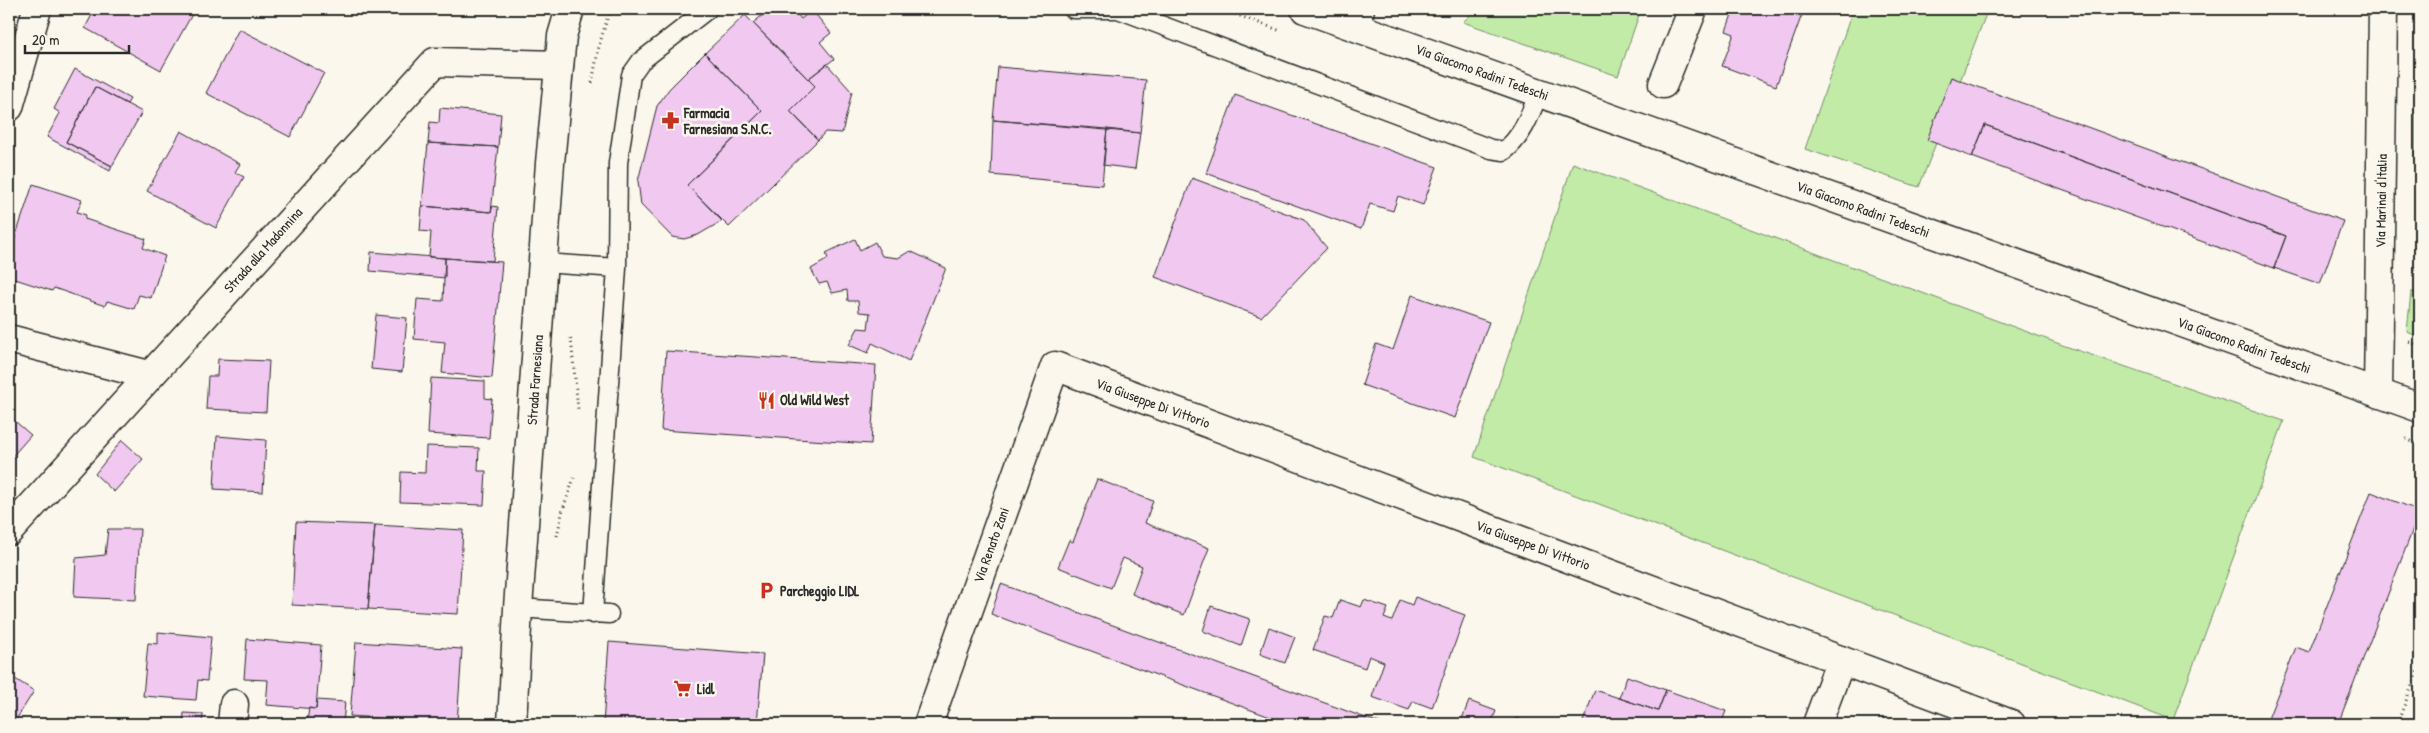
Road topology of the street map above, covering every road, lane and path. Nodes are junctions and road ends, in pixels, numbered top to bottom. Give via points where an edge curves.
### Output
1 (37, 9) edge
2 (556, 9) edge
3 (570, 9) edge
4 (610, 9) edge
5 (708, 9) edge
6 (1073, 9) edge
7 (1118, 9) edge
8 (1306, 9) edge
9 (1693, 9) edge
10 (2383, 9) edge
11 (1357, 17) edge
12 (562, 36) junction
13 (559, 65) junction
14 (1663, 84) dead end
15 (591, 85) dead end
16 (1539, 92) junction
17 (9, 107) edge
18 (543, 263) junction
19 (617, 268) junction
20 (571, 335) dead end
21 (9, 339) edge
22 (1055, 366) joint
23 (149, 375) junction
24 (2378, 393) junction
25 (2420, 408) edge
26 (578, 413) dead end
27 (576, 473) dead end
28 (9, 531) edge
29 (556, 544) dead end
30 (518, 608) junction
31 (1841, 660) junction
32 (2420, 665) edge
33 (512, 724) edge
34 (928, 724) edge
35 (1817, 724) edge
36 (2011, 724) edge
37 (2397, 724) edge

1 - 17 street
2 - 12 street, Strada Farnesiana
3 - 12 street, Strada Farnesiana
4 - 15 path
5 - 19 lane via 640,61 631,75 618,162
6 - 7 lane
7 - 16 lane via 1490,149 1504,151 1515,142 1528,121
8 - 11 street, Via Giacomo Radini Tedeschi
9 - 14 street
10 - 24 street, Via Marinai d'Italia
11 - 16 street, Via Giacomo Radini Tedeschi
12 - 13 street, Strada Farnesiana
13 - 18 street, Strada Farnesiana
13 - 23 street, Strada alla Madonnina via 435,62
16 - 24 street, Via Giacomo Radini Tedeschi
18 - 19 lane
18 - 30 street, Strada Farnesiana
19 - 30 lane via 601,614
20 - 26 path
21 - 23 street
22 - 31 street, Via Giuseppe Di Vittorio
22 - 34 street, Via Renato Zani
23 - 28 street, Strada alla Madonnina
24 - 25 street, Via Giacomo Radini Tedeschi
27 - 29 path via 563,509
30 - 33 street, Strada Farnesiana
31 - 35 street
31 - 36 street, Via Giuseppe Di Vittorio
32 - 37 path

